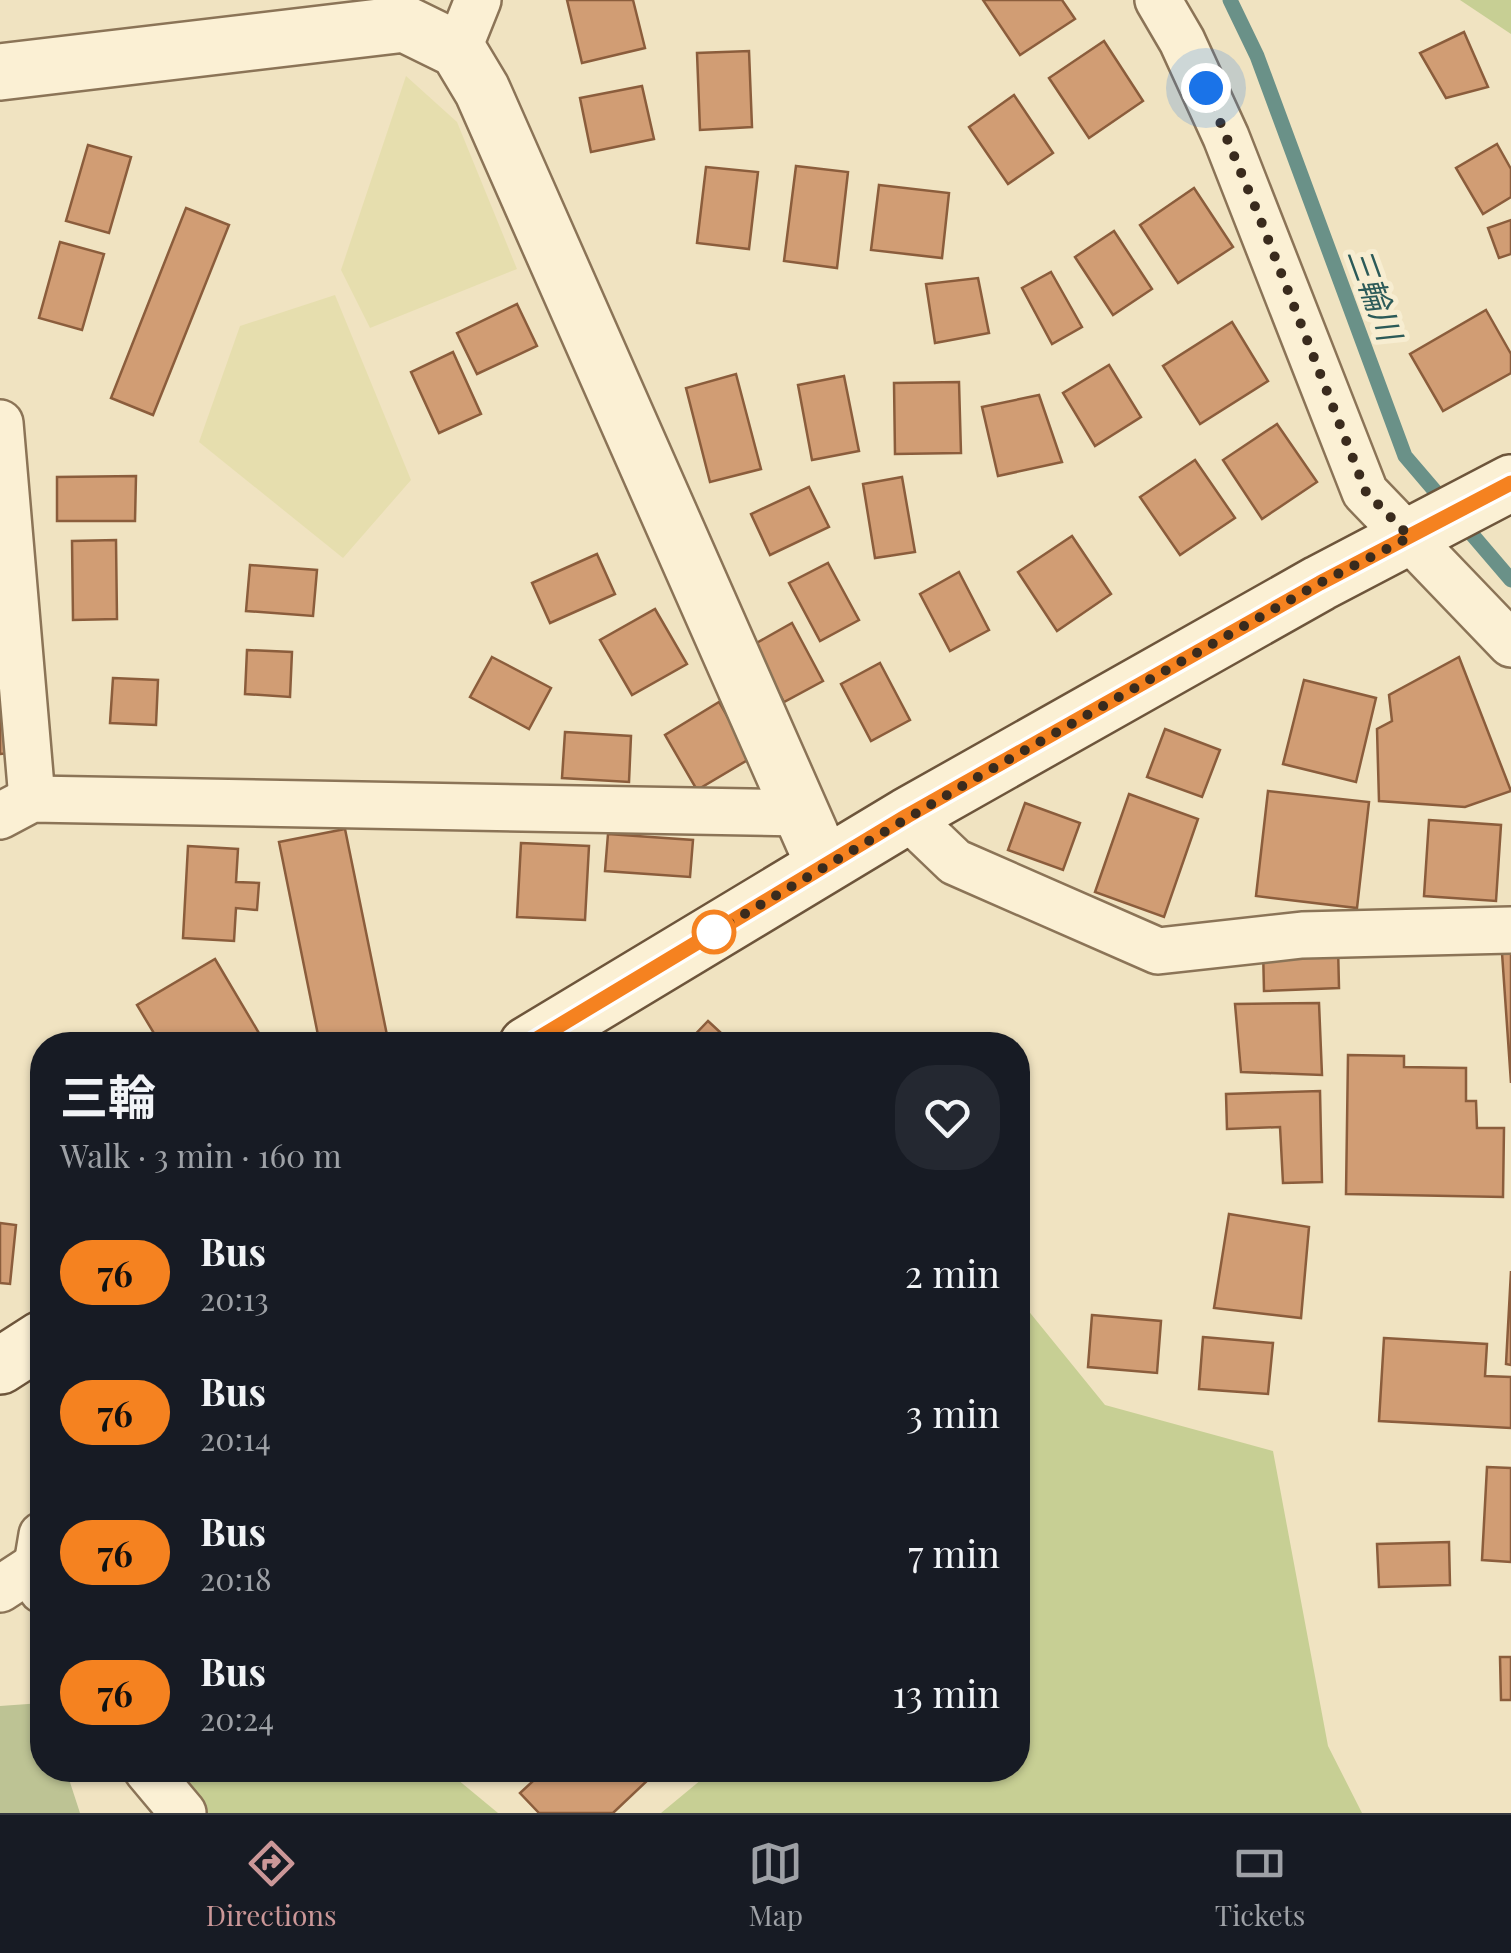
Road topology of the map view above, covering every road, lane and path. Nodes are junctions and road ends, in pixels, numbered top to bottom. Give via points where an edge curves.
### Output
1 (478, 0) edge
2 (1158, 0) edge
3 (458, 50) junction
4 (0, 72) edge
5 (0, 423) edge
6 (1511, 483) edge
7 (1410, 537) junction
8 (1511, 644) edge
9 (16, 808) edge
10 (801, 813) junction
11 (907, 816) junction
12 (824, 865) junction
13 (1511, 930) edge
14 (558, 1032) edge
15 (30, 1347) edge
16 (0, 1366) edge
17 (157, 1782) edge
18 (183, 1813) edge

1 - 3 street
2 - 7 street via 1226,137 1366,492
3 - 4 street via 406,24
3 - 10 street via 482,90
5 - 9 street
6 - 7 street
7 - 8 street
7 - 11 street
9 - 10 street
10 - 12 street
11 - 12 street
11 - 13 street via 954,862 1158,951 1302,935
12 - 14 street
15 - 16 street
17 - 18 street

